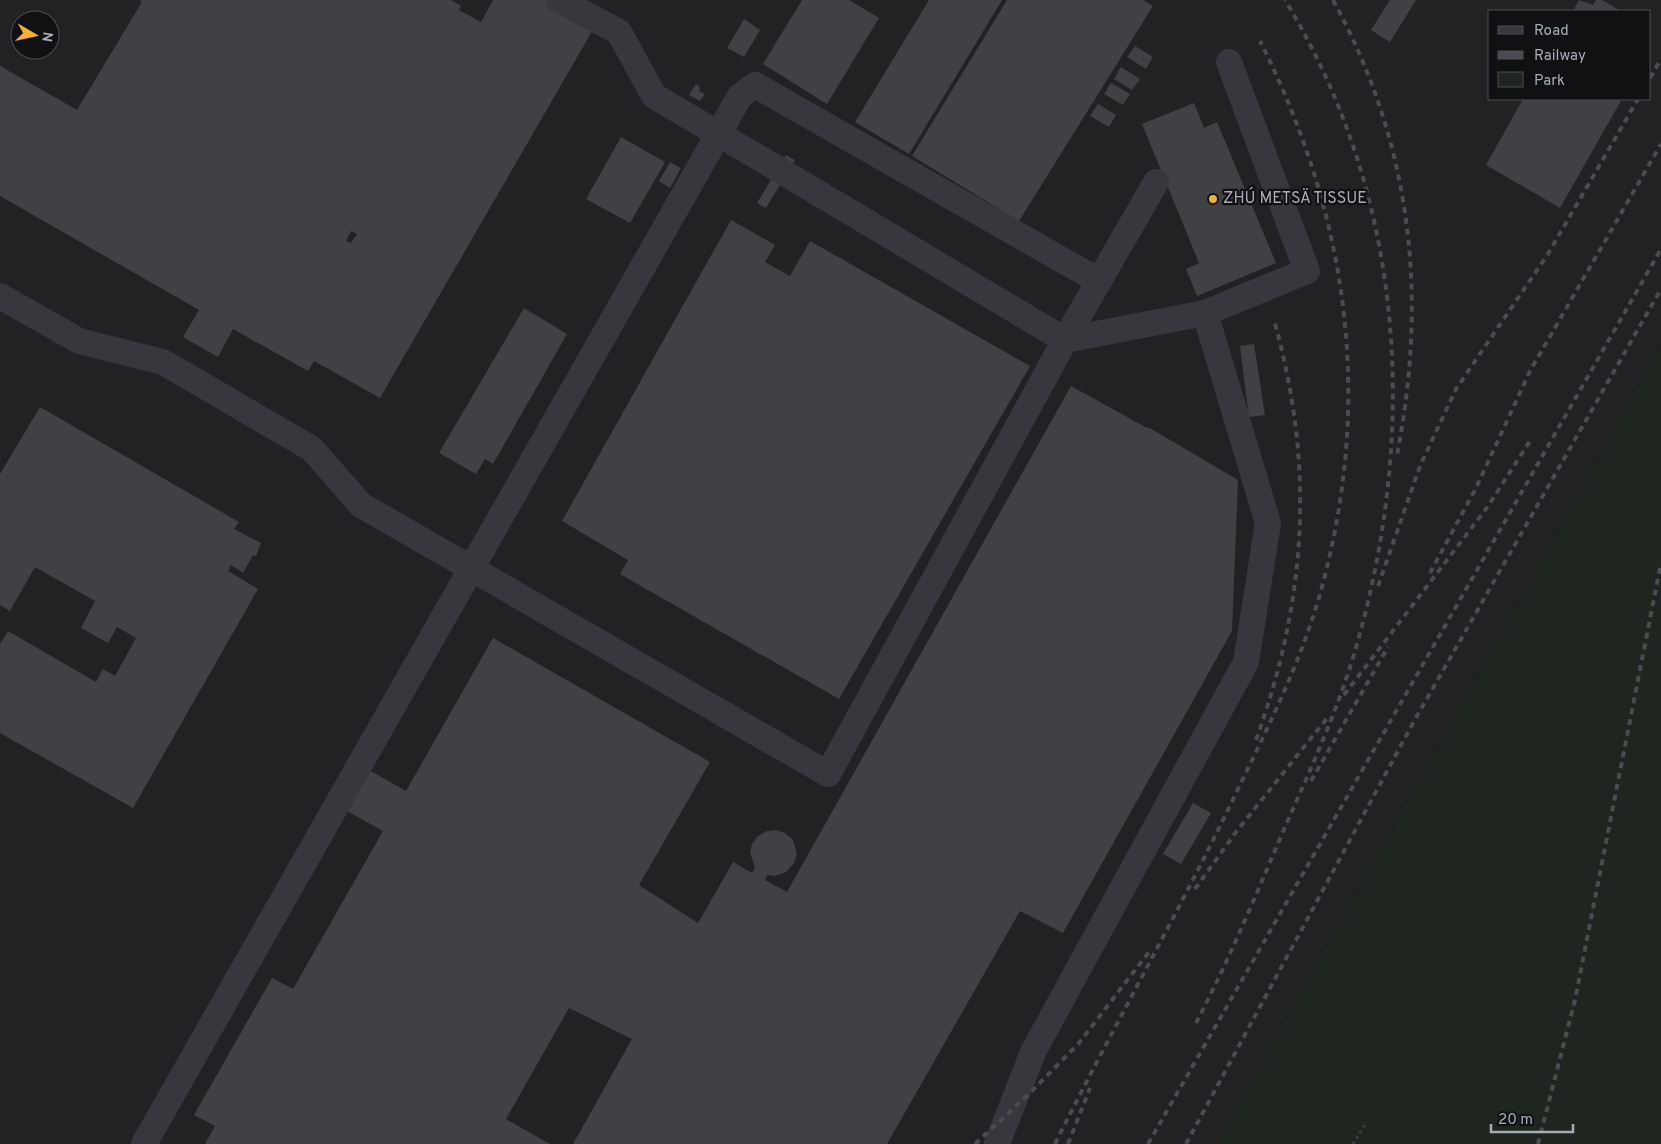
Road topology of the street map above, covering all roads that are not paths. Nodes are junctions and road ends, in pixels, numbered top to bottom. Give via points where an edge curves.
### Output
1 (559, 0) edge
2 (1229, 62) dead end
3 (718, 133) junction
4 (1156, 182) dead end
5 (1099, 281) junction
6 (0, 296) edge
7 (1205, 313) junction
8 (1065, 340) junction
9 (472, 568) junction
10 (149, 1142) edge
11 (997, 1144) edge

1 - 3 lane via 619,32 654,96
2 - 7 lane via 1307,271
3 - 5 lane via 740,96 755,85
3 - 8 lane
3 - 9 lane
4 - 5 lane
5 - 8 lane
6 - 9 lane via 79,341 162,362 312,449 361,505
7 - 8 lane
7 - 11 lane via 1268,523 1246,662 1033,1052
8 - 9 lane via 828,774
9 - 10 lane

